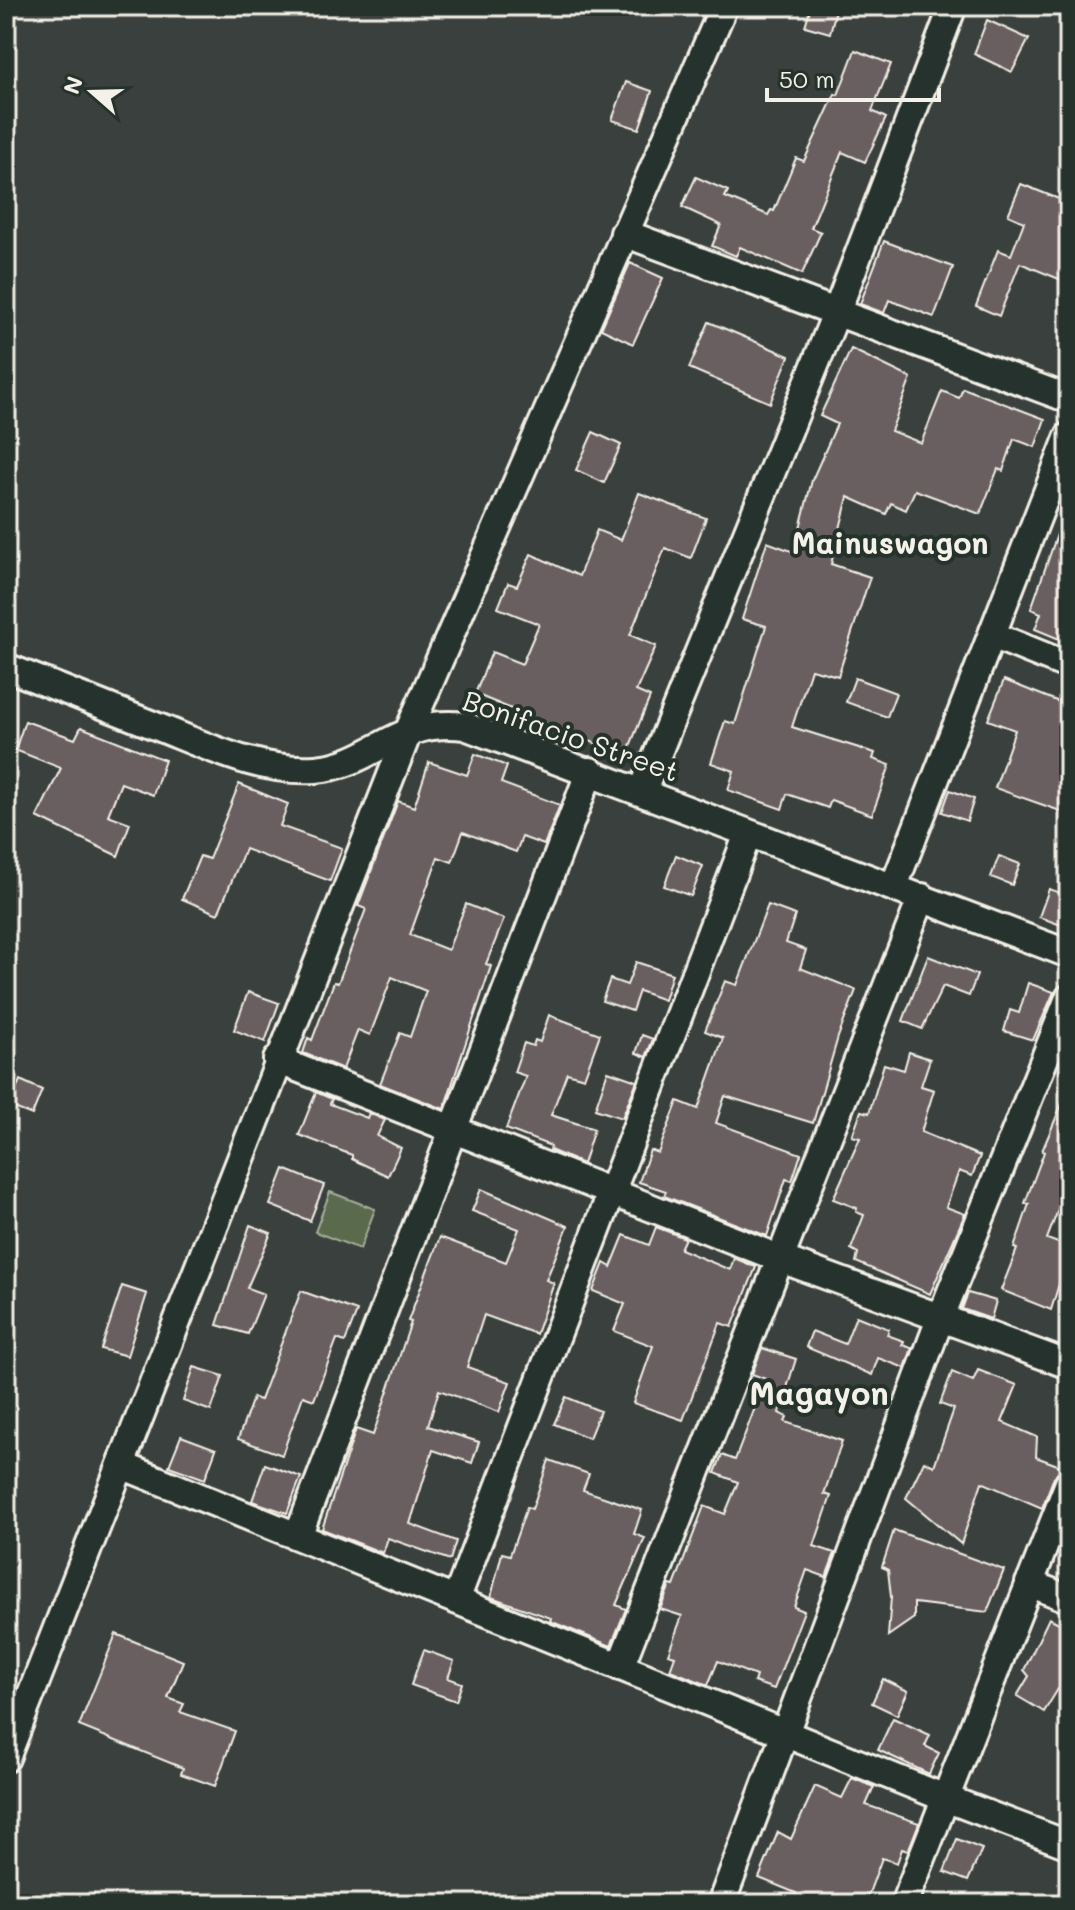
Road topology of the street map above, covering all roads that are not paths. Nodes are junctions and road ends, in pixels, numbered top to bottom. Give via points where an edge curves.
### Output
1 (724, 6) edge
2 (953, 6) edge
3 (624, 233) junction
4 (837, 311) junction
5 (1069, 399) edge
6 (1069, 436) edge
7 (992, 635) junction
8 (1069, 666) edge
9 (6, 667) edge
10 (409, 730) junction
11 (590, 771) junction
12 (642, 792) junction
13 (748, 834) junction
14 (894, 886) junction
15 (922, 897) junction
16 (1069, 954) edge
17 (1069, 998) edge
18 (277, 1060) junction
19 (450, 1131) junction
20 (614, 1192) junction
21 (781, 1259) junction
22 (940, 1319) junction
23 (1069, 1365) edge
24 (121, 1465) junction
25 (1069, 1483) edge
26 (298, 1536) junction
27 (1029, 1583) junction
28 (1069, 1599) edge
29 (456, 1600) junction
30 (620, 1667) junction
31 (786, 1734) junction
32 (6, 1758) edge
33 (945, 1798) junction
34 (1069, 1845) edge
35 (721, 1904) edge
36 (904, 1904) edge

1 - 3 street
2 - 4 street
3 - 4 street
3 - 10 street
4 - 5 street
4 - 12 street
6 - 7 street
7 - 8 street
7 - 14 street
9 - 10 street, Bonifacio Street via 233,756 279,767 340,765
10 - 11 street, Bonifacio Street via 465,726
10 - 18 street
11 - 12 street, Bonifacio Street
11 - 19 street
12 - 13 street, Bonifacio Street
13 - 14 street, Bonifacio Street
13 - 20 street
14 - 15 street, Bonifacio Street
15 - 16 street, Bonifacio Street
15 - 21 street
17 - 22 street
18 - 19 street
18 - 24 street
19 - 20 street
19 - 26 street
20 - 21 street
20 - 29 street
21 - 22 street
21 - 30 street
22 - 23 street
22 - 31 street
24 - 26 street
24 - 32 street
25 - 27 street
26 - 29 street
27 - 28 street
27 - 33 street
29 - 30 street
30 - 31 street
31 - 33 street
31 - 35 street
33 - 34 street
33 - 36 street

